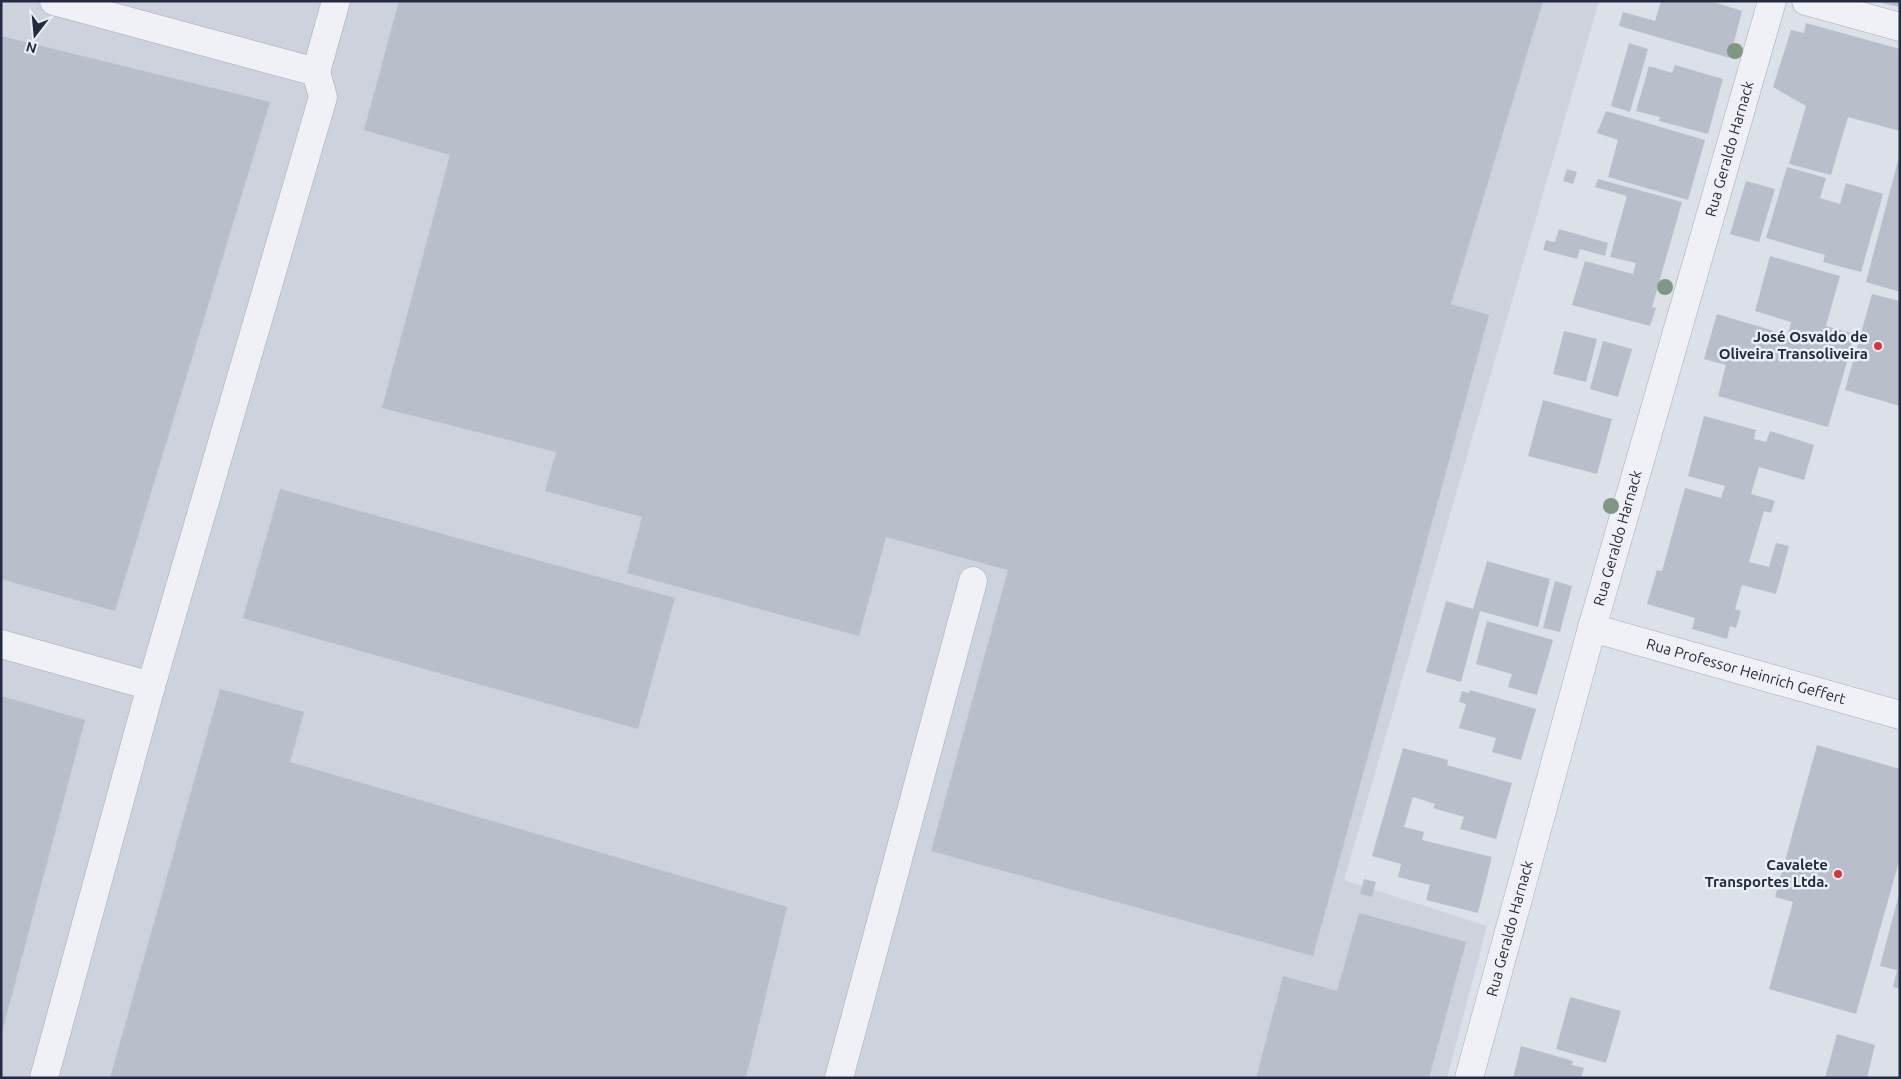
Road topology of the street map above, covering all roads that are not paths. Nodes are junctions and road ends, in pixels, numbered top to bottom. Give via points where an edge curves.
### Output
1 (54, 1) edge
2 (336, 1) edge
3 (1772, 1) edge
4 (1806, 1) edge
5 (1900, 26) edge
6 (316, 72) junction
7 (973, 581) dead end
8 (1592, 628) junction
9 (1, 644) edge
10 (151, 686) junction
11 (1900, 715) edge
12 (44, 1078) edge
13 (839, 1078) edge
14 (1470, 1078) edge

1 - 6 street
2 - 6 street
3 - 8 street, Rua Geraldo Harnack
4 - 5 street
6 - 10 street via 323,97
7 - 13 street
8 - 11 street, Rua Professor Heinrich Geffert
8 - 14 street, Rua Geraldo Harnack
9 - 10 street
10 - 12 street

